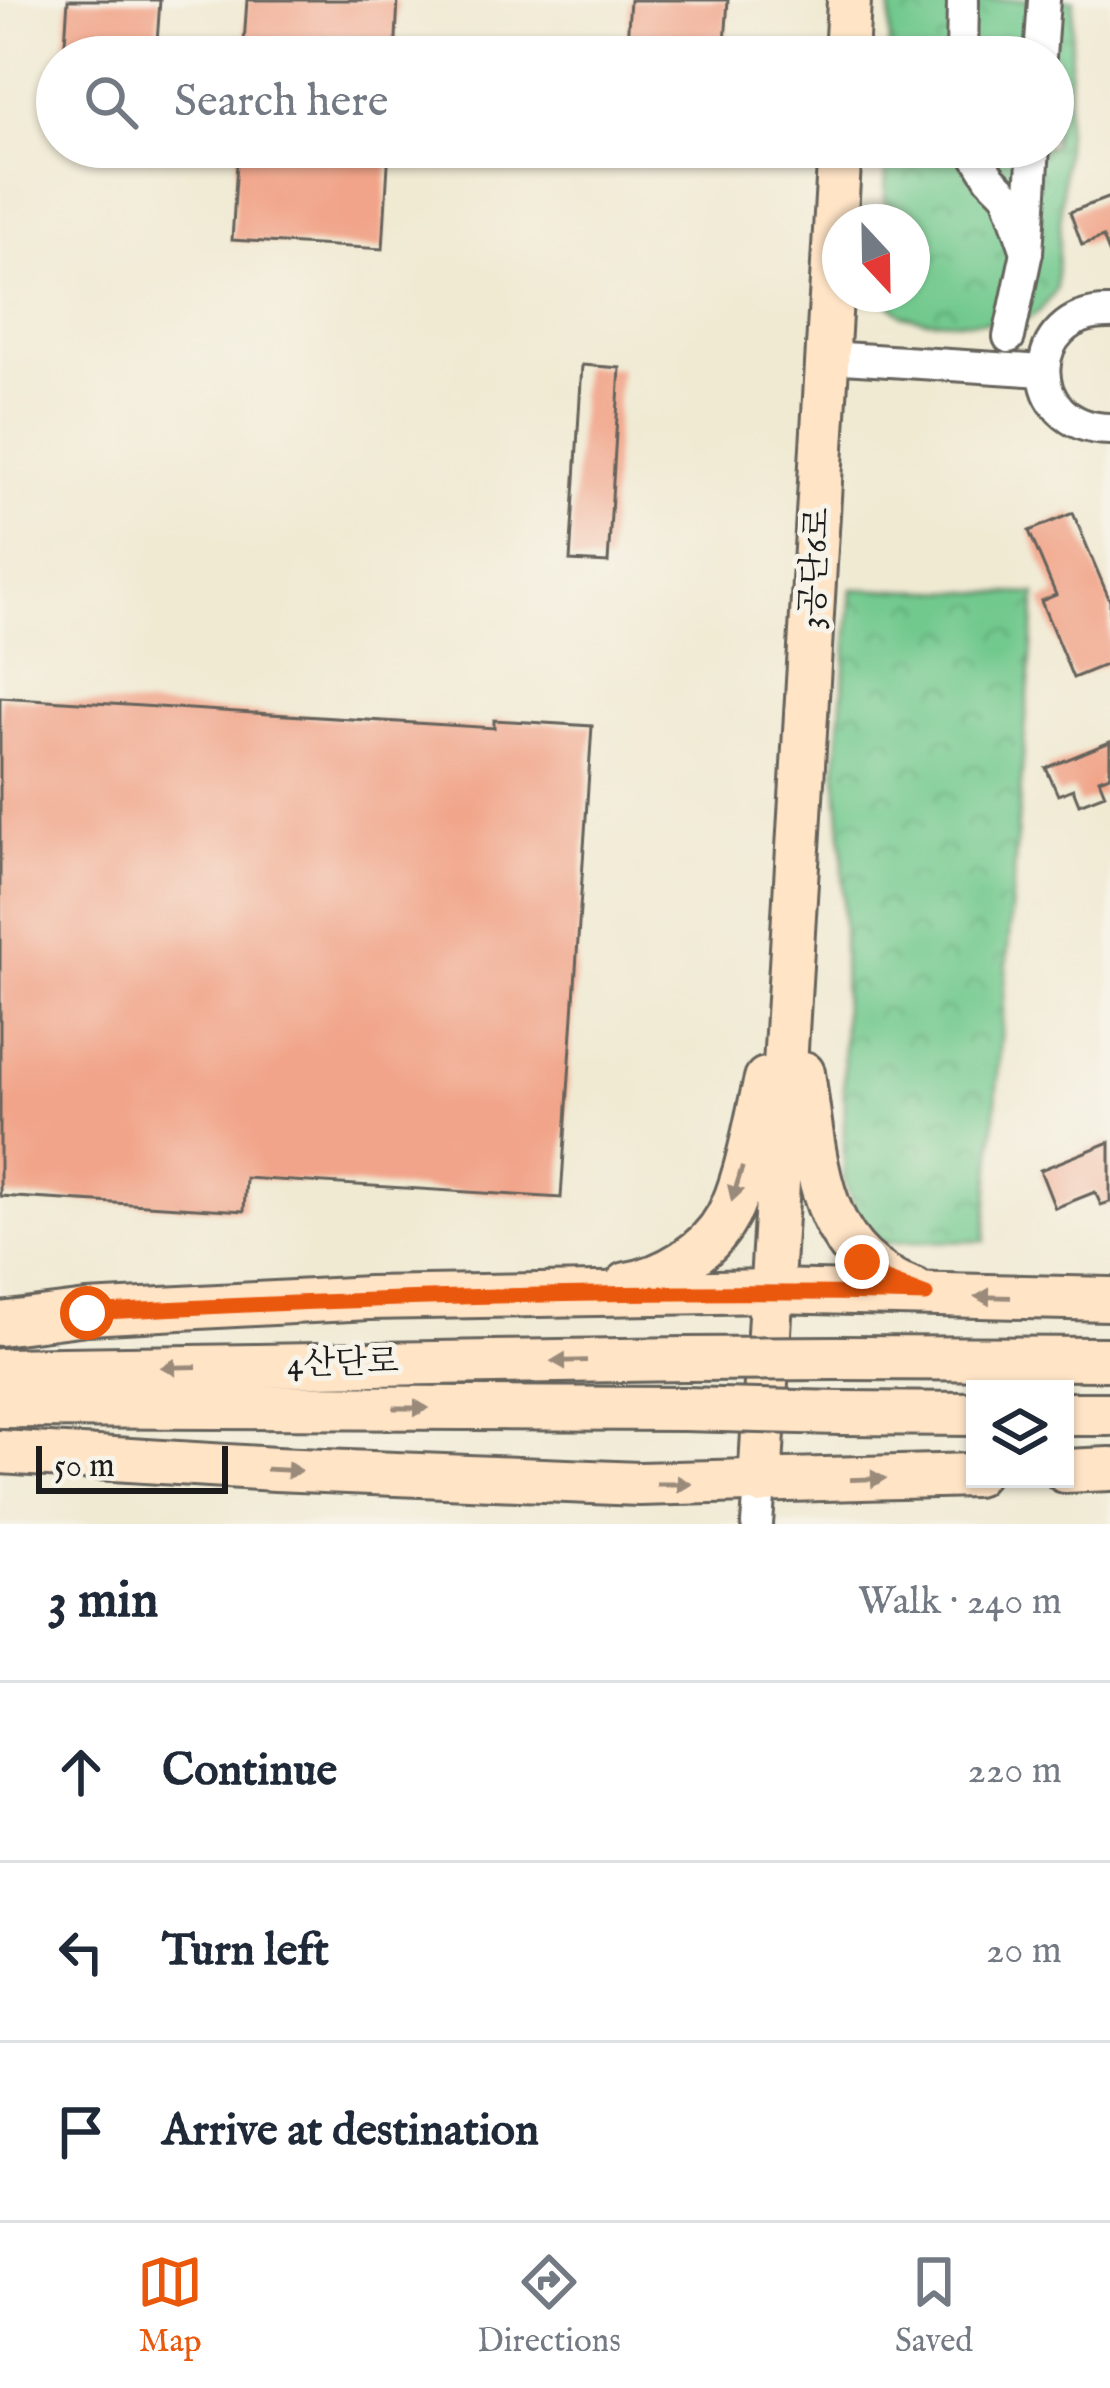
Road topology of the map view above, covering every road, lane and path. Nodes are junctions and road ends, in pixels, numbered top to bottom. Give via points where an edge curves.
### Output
1 (849, 0) edge
2 (963, 0) edge
3 (1044, 0) edge
4 (847, 36) edge
5 (961, 36) edge
6 (1041, 36) edge
7 (839, 168) edge
8 (984, 168) edge
9 (1033, 168) edge
10 (1027, 252) junction
11 (1110, 313) edge
12 (1009, 337) dead end
13 (829, 357) junction
14 (1043, 371) junction
15 (1110, 429) edge
16 (790, 990) junction
17 (772, 1291) junction
18 (548, 1295) junction
19 (926, 1295) junction
20 (1110, 1299) edge
21 (0, 1324) edge
22 (1110, 1359) edge
23 (0, 1370) edge
24 (0, 1406) edge
25 (966, 1414) edge
26 (1074, 1414) edge
27 (1110, 1414) edge
28 (0, 1453) edge
29 (1110, 1469) edge
30 (1074, 1471) edge
31 (966, 1476) edge
32 (759, 1504) edge

1 - 4 main road
2 - 5 street
3 - 6 street
7 - 13 main road, 3공단6로
8 - 10 street via 1007,195
9 - 10 street
10 - 12 street
11 - 14 street via 1070,322 1055,335
13 - 14 street
13 - 16 main road, 3공단6로
14 - 15 street via 1056,408 1071,421
16 - 17 main road
16 -> 18 main road via 726,1219 671,1270
16 - 19 main road via 822,1193 862,1262
17 - 18 main road
17 - 19 main road
17 - 32 main road
18 - 21 main road via 369,1298
20 -> 19 main road
22 -> 23 main road, 4산단로, bridge
24 -> 25 main road, 4산단로, bridge
26 - 27 main road
28 -> 32 main road via 639,1484
29 - 30 main road
32 -> 31 main road

